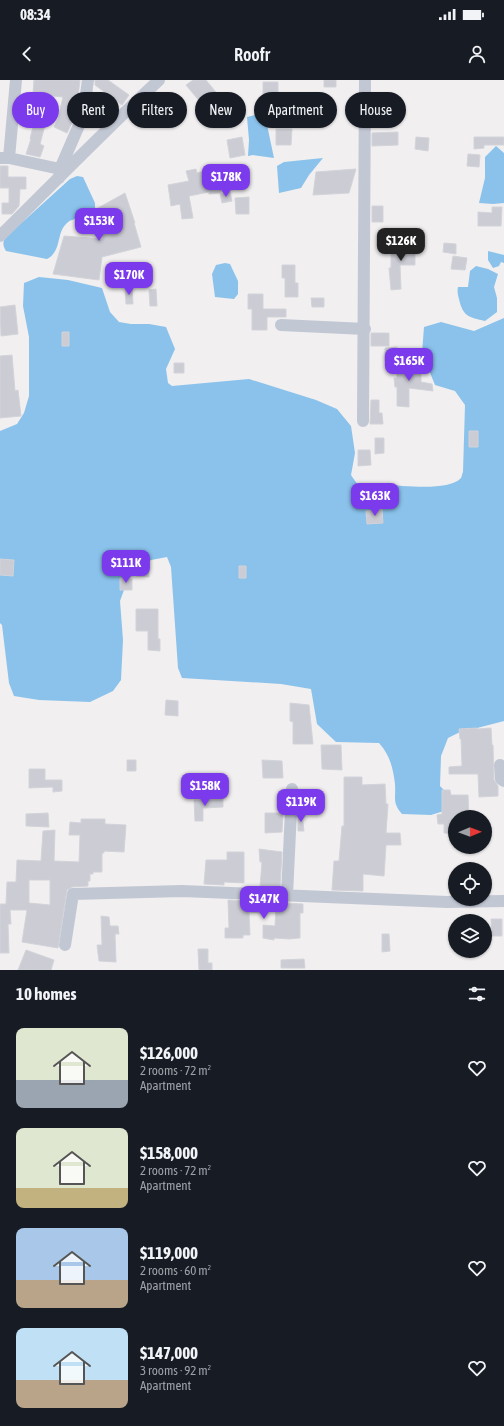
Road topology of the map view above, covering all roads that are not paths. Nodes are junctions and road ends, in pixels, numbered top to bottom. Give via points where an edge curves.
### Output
1 (16, 80) edge
2 (88, 80) edge
3 (159, 80) edge
4 (365, 80) edge
5 (4, 158) edge
6 (60, 173) junction
7 (0, 236) edge
8 (281, 325) dead end
9 (365, 329) junction
10 (363, 421) dead end
11 (500, 765) dead end
12 (504, 781) edge
13 (292, 789) dead end
14 (287, 895) junction
15 (504, 901) edge
16 (65, 944) dead end

1 - 5 street
2 - 6 street via 83,116
3 - 6 street
4 - 9 street
5 - 6 street
6 - 7 street
8 - 9 street
9 - 10 street
11 - 12 street via 501,779
13 - 14 street
14 - 15 street via 447,902
14 - 16 street via 182,891 73,894

